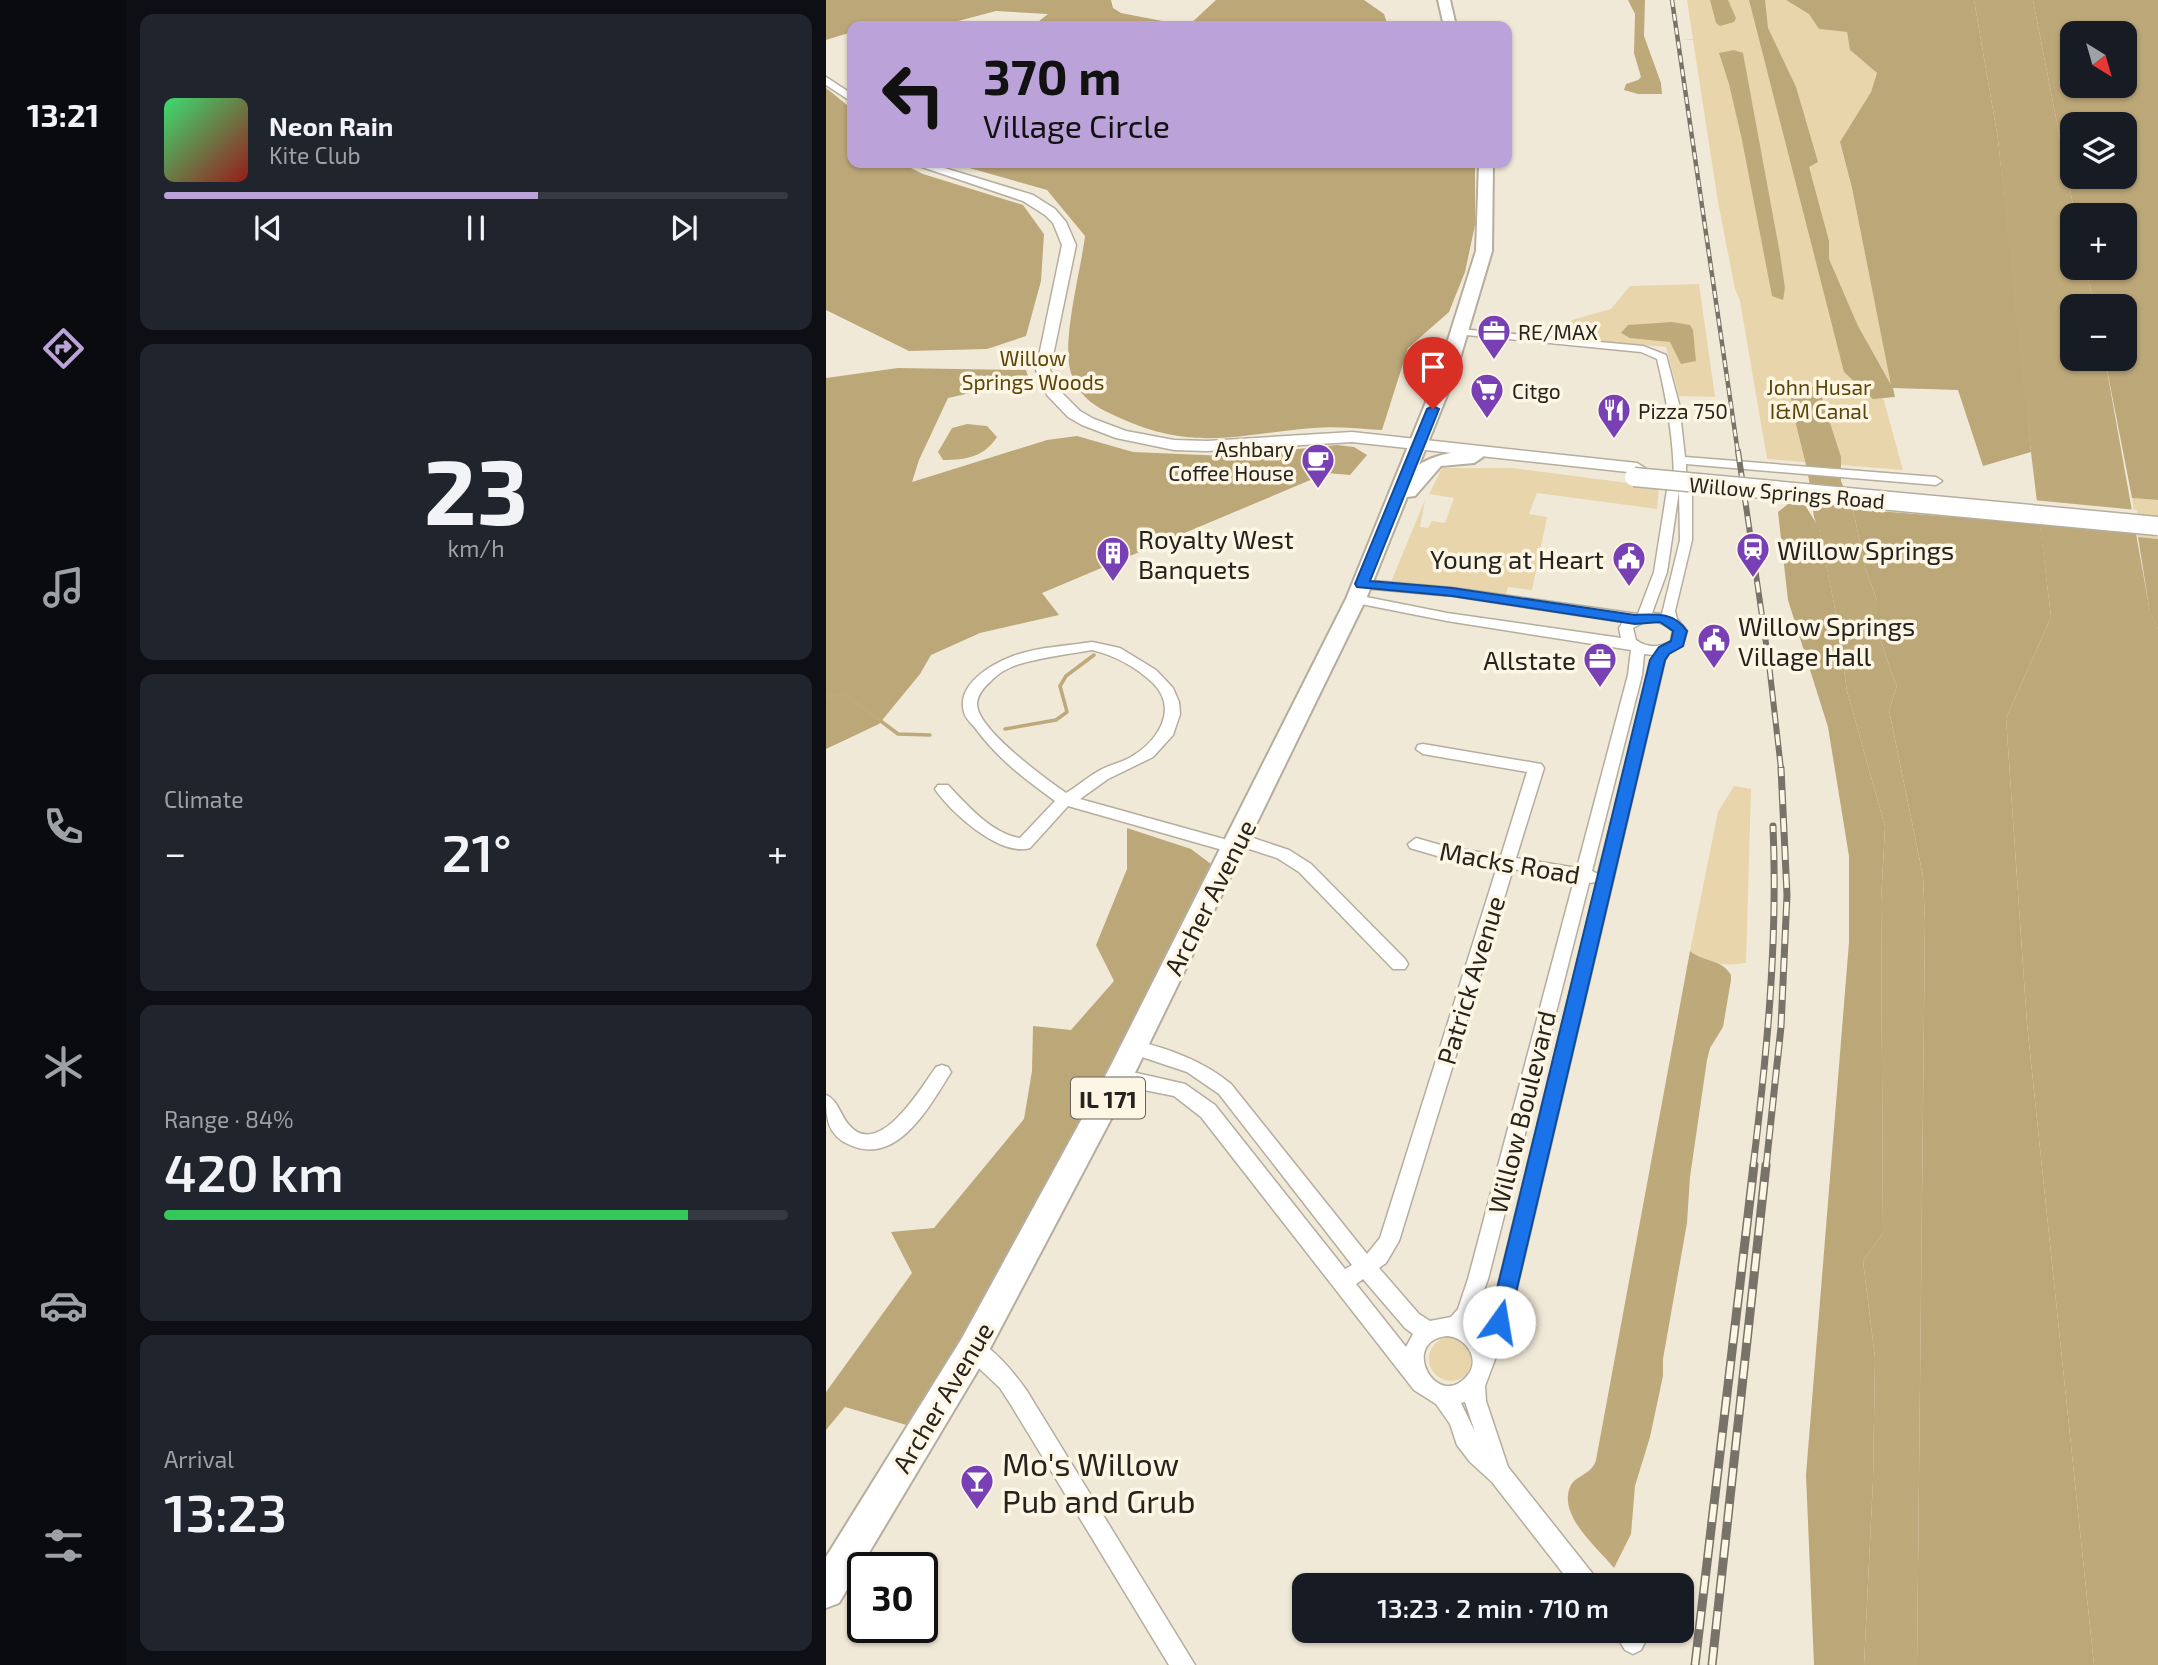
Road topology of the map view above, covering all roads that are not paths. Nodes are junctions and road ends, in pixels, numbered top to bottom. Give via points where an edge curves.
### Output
1 (1444, 0) edge
2 (1449, 21) edge
3 (826, 80) edge
4 (847, 95) edge
5 (932, 168) edge
6 (1486, 168) edge
7 (1460, 332) junction
8 (1418, 445) junction
9 (1474, 457) junction
10 (1680, 460) junction
11 (1636, 473) junction
12 (1936, 481) dead end
13 (1679, 485) junction
14 (1395, 505) junction
15 (2158, 516) edge
16 (2158, 526) edge
17 (1359, 591) junction
18 (1439, 591) junction
19 (1590, 612) junction
20 (1432, 615) junction
21 (1639, 618) junction
22 (1670, 621) junction
23 (1581, 637) junction
24 (1635, 646) junction
25 (1664, 650) junction
26 (1423, 749) dead end
27 (943, 789) dead end
28 (1065, 800) junction
29 (1236, 843) junction
30 (1416, 844) dead end
31 (1505, 862) junction
32 (1582, 876) junction
33 (1605, 879) junction
34 (1399, 964) dead end
35 (1133, 1047) junction
36 (942, 1072) dead end
37 (1119, 1077) junction
38 (826, 1103) edge
39 (1365, 1266) junction
40 (1343, 1282) junction
41 (1455, 1327) junction
42 (1429, 1333) junction
43 (972, 1349) junction
44 (1479, 1375) junction
45 (1419, 1380) junction
46 (1442, 1394) junction
47 (1500, 1474) junction
48 (1578, 1573) edge
49 (830, 1574) edge
50 (1183, 1665) edge

1 - 2 main road
3 - 4 main road
5 - 8 main road, Willow Springs Road via 1028,198 1059,222 1069,246 1043,370 1052,392 1088,422 1122,435 1174,445 1352,437
6 - 7 main road, Archer Avenue / IL 171 via 1484,251
7 - 8 main road, Archer Avenue / IL 171
7 - 10 street via 1658,353 1671,392
8 - 9 main road, Willow Springs Road
8 - 11 main road, Willow Springs Road via 1472,448
8 - 14 main road, Archer Avenue / IL 171
9 - 11 main road, Willow Springs Road
9 - 14 main road via 1436,461
10 - 12 street
10 - 13 street
11 - 15 main road, Willow Springs Road
11 - 16 main road, Willow Springs Road, bridge
13 - 21 street via 1673,490 1650,606
13 - 22 street via 1686,491 1686,540 1668,611
14 - 17 main road, Archer Avenue / IL 171
17 - 18 street
17 - 20 street
17 - 29 main road, Archer Avenue / IL 171
18 - 19 street
18 - 20 street
19 - 21 street
19 - 23 street via 1592,625
20 - 23 street
21 - 22 street
21 - 24 street, Willow Boulevard via 1626,628 1627,639
22 - 25 street, Willow Boulevard via 1680,631 1680,638
23 - 24 street
24 - 25 street
24 - 32 street, Willow Boulevard via 1635,675
25 - 33 street, Willow Boulevard
26 - 31 street, Patrick Avenue via 1536,768
27 - 28 street via 986,828 1017,844 1024,844
28 - 28 street via 1010,758 971,713 970,703 983,678 1005,664 1081,647 1104,647 1151,673 1166,688 1173,714 1168,731 1148,752
28 - 29 street
29 - 34 street via 1283,854 1305,868
29 - 35 main road, Archer Avenue / IL 171
30 - 31 street, Macks Road
31 - 32 street, Macks Road
31 - 39 street, Patrick Avenue via 1399,1215 1384,1249
32 - 33 street, Macks Road
32 - 41 street, Willow Boulevard via 1478,1279 1466,1315
33 - 44 street, Willow Boulevard via 1499,1322
35 - 37 main road, Archer Avenue / IL 171
35 - 39 street via 1193,1065 1225,1089
36 - 38 street via 906,1124 875,1141 859,1141 845,1134
37 - 40 street via 1162,1084 1193,1098
37 - 43 main road, Archer Avenue / IL 171
39 - 40 street, Patrick Avenue
39 - 42 street via 1412,1321
40 - 45 street
41 - 42 street
41 - 44 street via 1475,1337 1484,1355
42 - 45 street via 1413,1360
43 - 49 main road, Archer Avenue / IL 171
43 - 50 street via 1019,1398
44 - 46 street via 1453,1394
44 - 47 street via 1475,1401
45 - 46 street
46 - 47 street via 1465,1437
47 - 48 street

